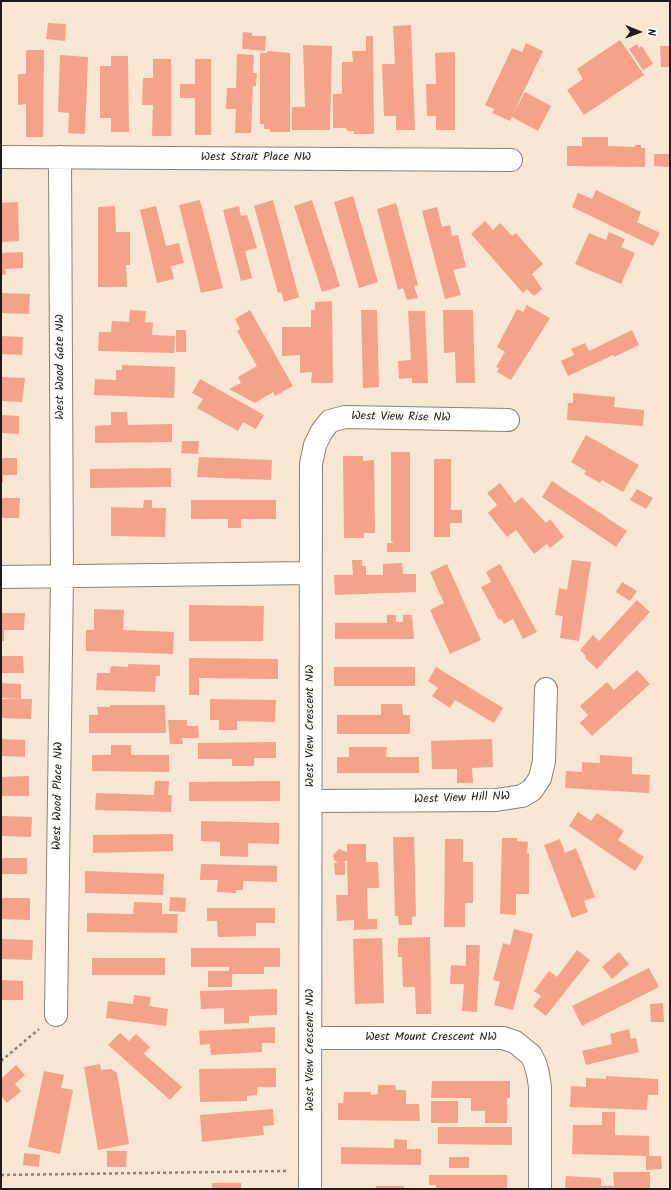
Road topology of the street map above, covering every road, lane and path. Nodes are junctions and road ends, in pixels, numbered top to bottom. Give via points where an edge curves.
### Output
1 (1, 157) edge
2 (60, 157) junction
3 (511, 160) dead end
4 (508, 420) dead end
5 (310, 573) junction
6 (1, 577) edge
7 (62, 577) junction
8 (546, 689) dead end
9 (311, 801) junction
10 (56, 1015) joint
11 (311, 1038) junction
12 (1, 1061) edge
13 (1, 1175) edge
14 (310, 1180) edge
15 (540, 1189) edge

1 - 2 street, West Strait Place NW
2 - 3 street, West Strait Place NW
2 - 7 street, West Wood Gate NW
4 - 5 street, West View Rise NW via 345,417 330,421 315,445 311,464
5 - 7 street
5 - 9 street, West View Crescent NW
6 - 7 street
7 - 10 street, West Wood Place NW
8 - 9 street, West View Hill NW via 544,761 540,778 532,790 522,796 496,800
9 - 11 street, West View Crescent NW
10 - 12 path
11 - 14 street, West View Crescent NW
11 - 15 street, West Mount Crescent NW via 503,1038 515,1042 531,1055 538,1074
13 - 14 path

